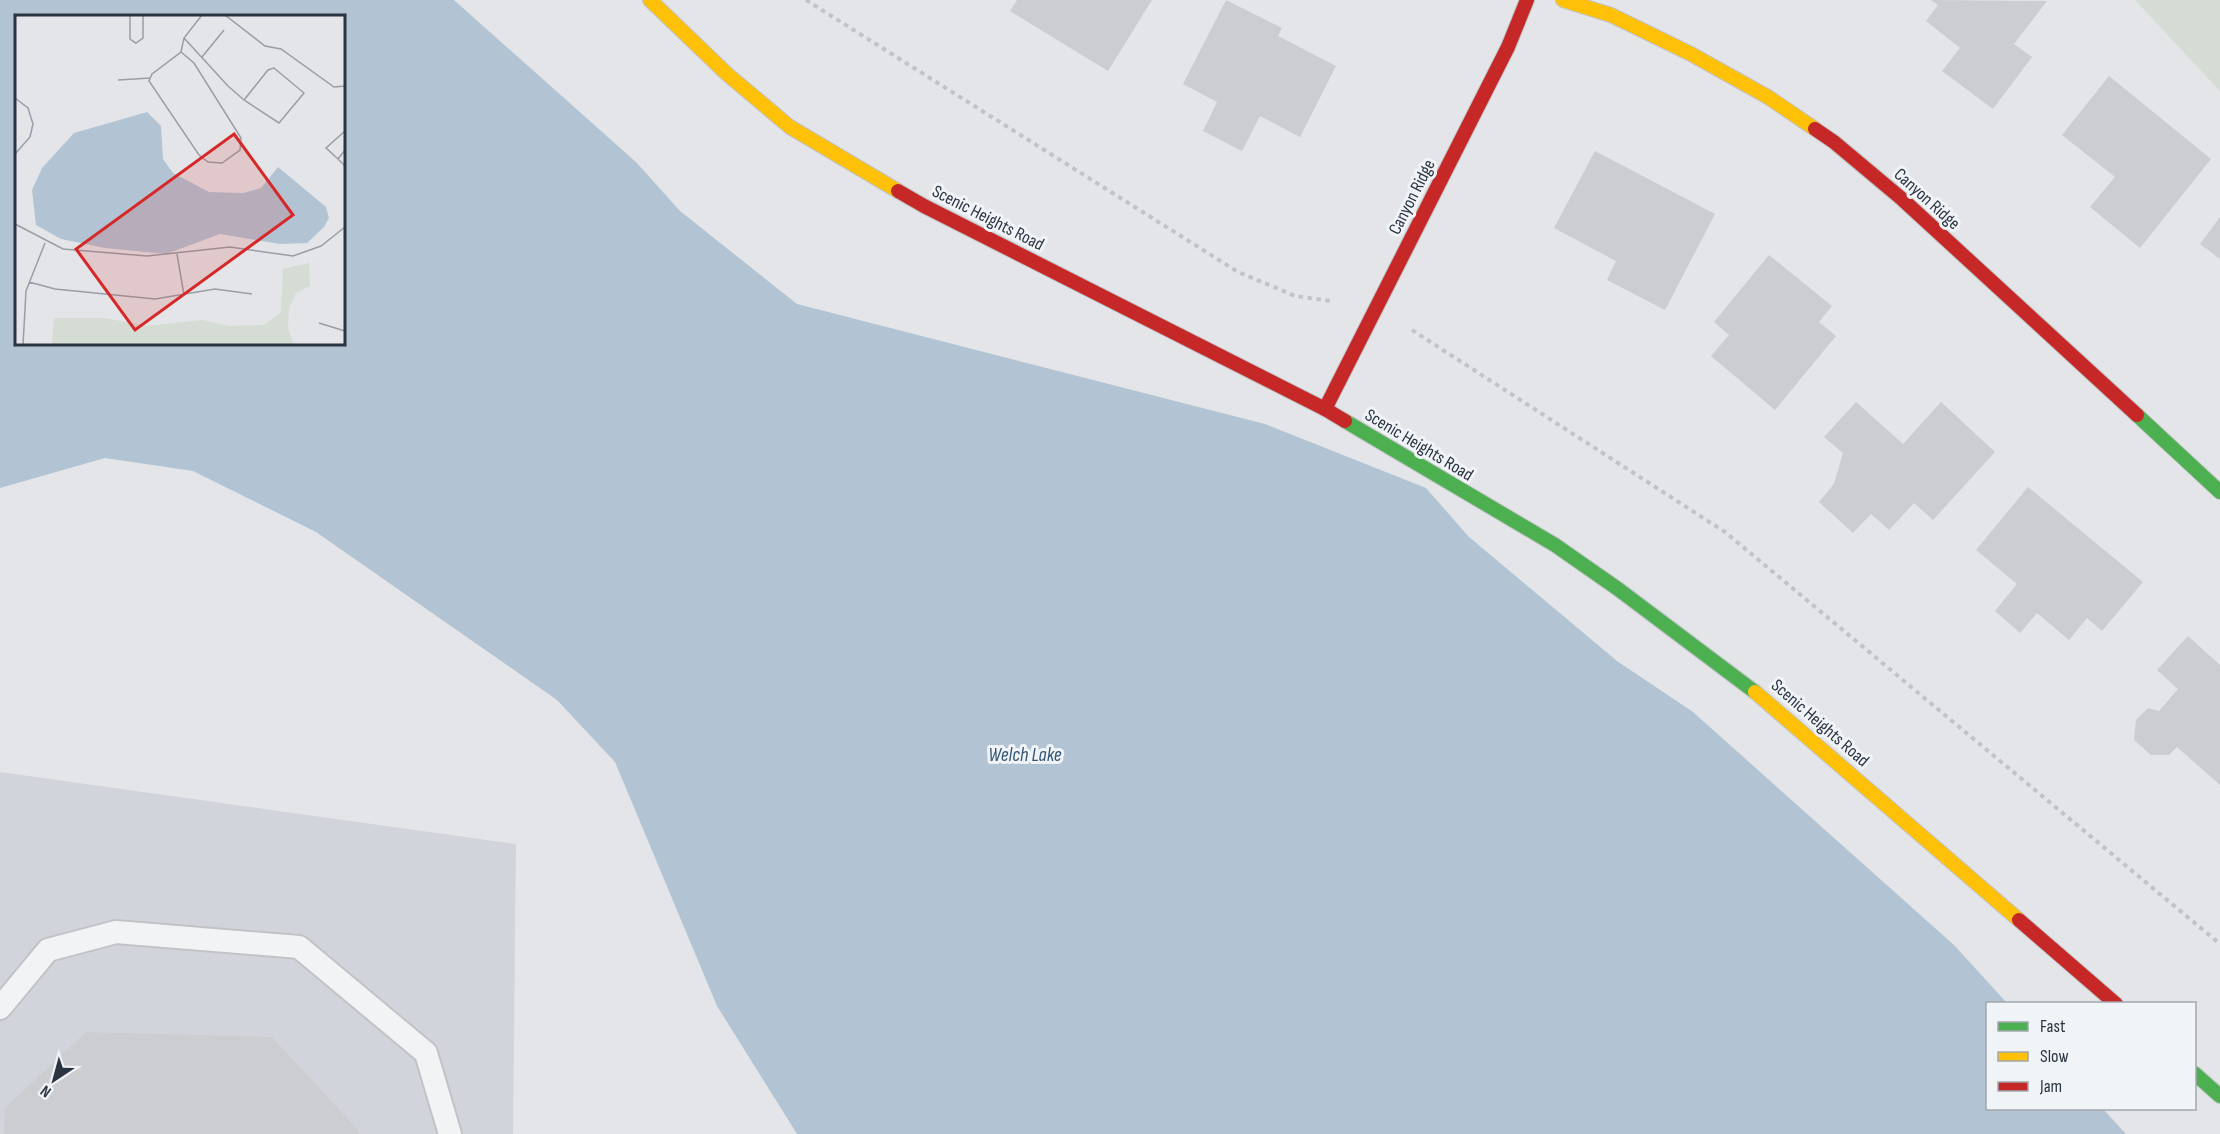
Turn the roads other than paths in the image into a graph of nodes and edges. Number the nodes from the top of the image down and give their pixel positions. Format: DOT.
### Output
graph roads {
  1 [pos="650,0"];
  2 [pos="1527,0"];
  3 [pos="1563,0"];
  4 [pos="1325,409"];
  5 [pos="2220,492"];
  6 [pos="2114,1002"];
  7 [pos="0,1008"];
  8 [pos="2196,1075"];
  9 [pos="2220,1096"];
  10 [pos="450,1134"];
  1 -- 4 [label="street, Scenic Heights Road"];
  2 -- 4 [label="street, Canyon Ridge"];
  3 -- 5 [label="street, Canyon Ridge"];
  4 -- 6 [label="street, Scenic Heights Road"];
  7 -- 10 [label="lane"];
  8 -- 9 [label="street"];
}
